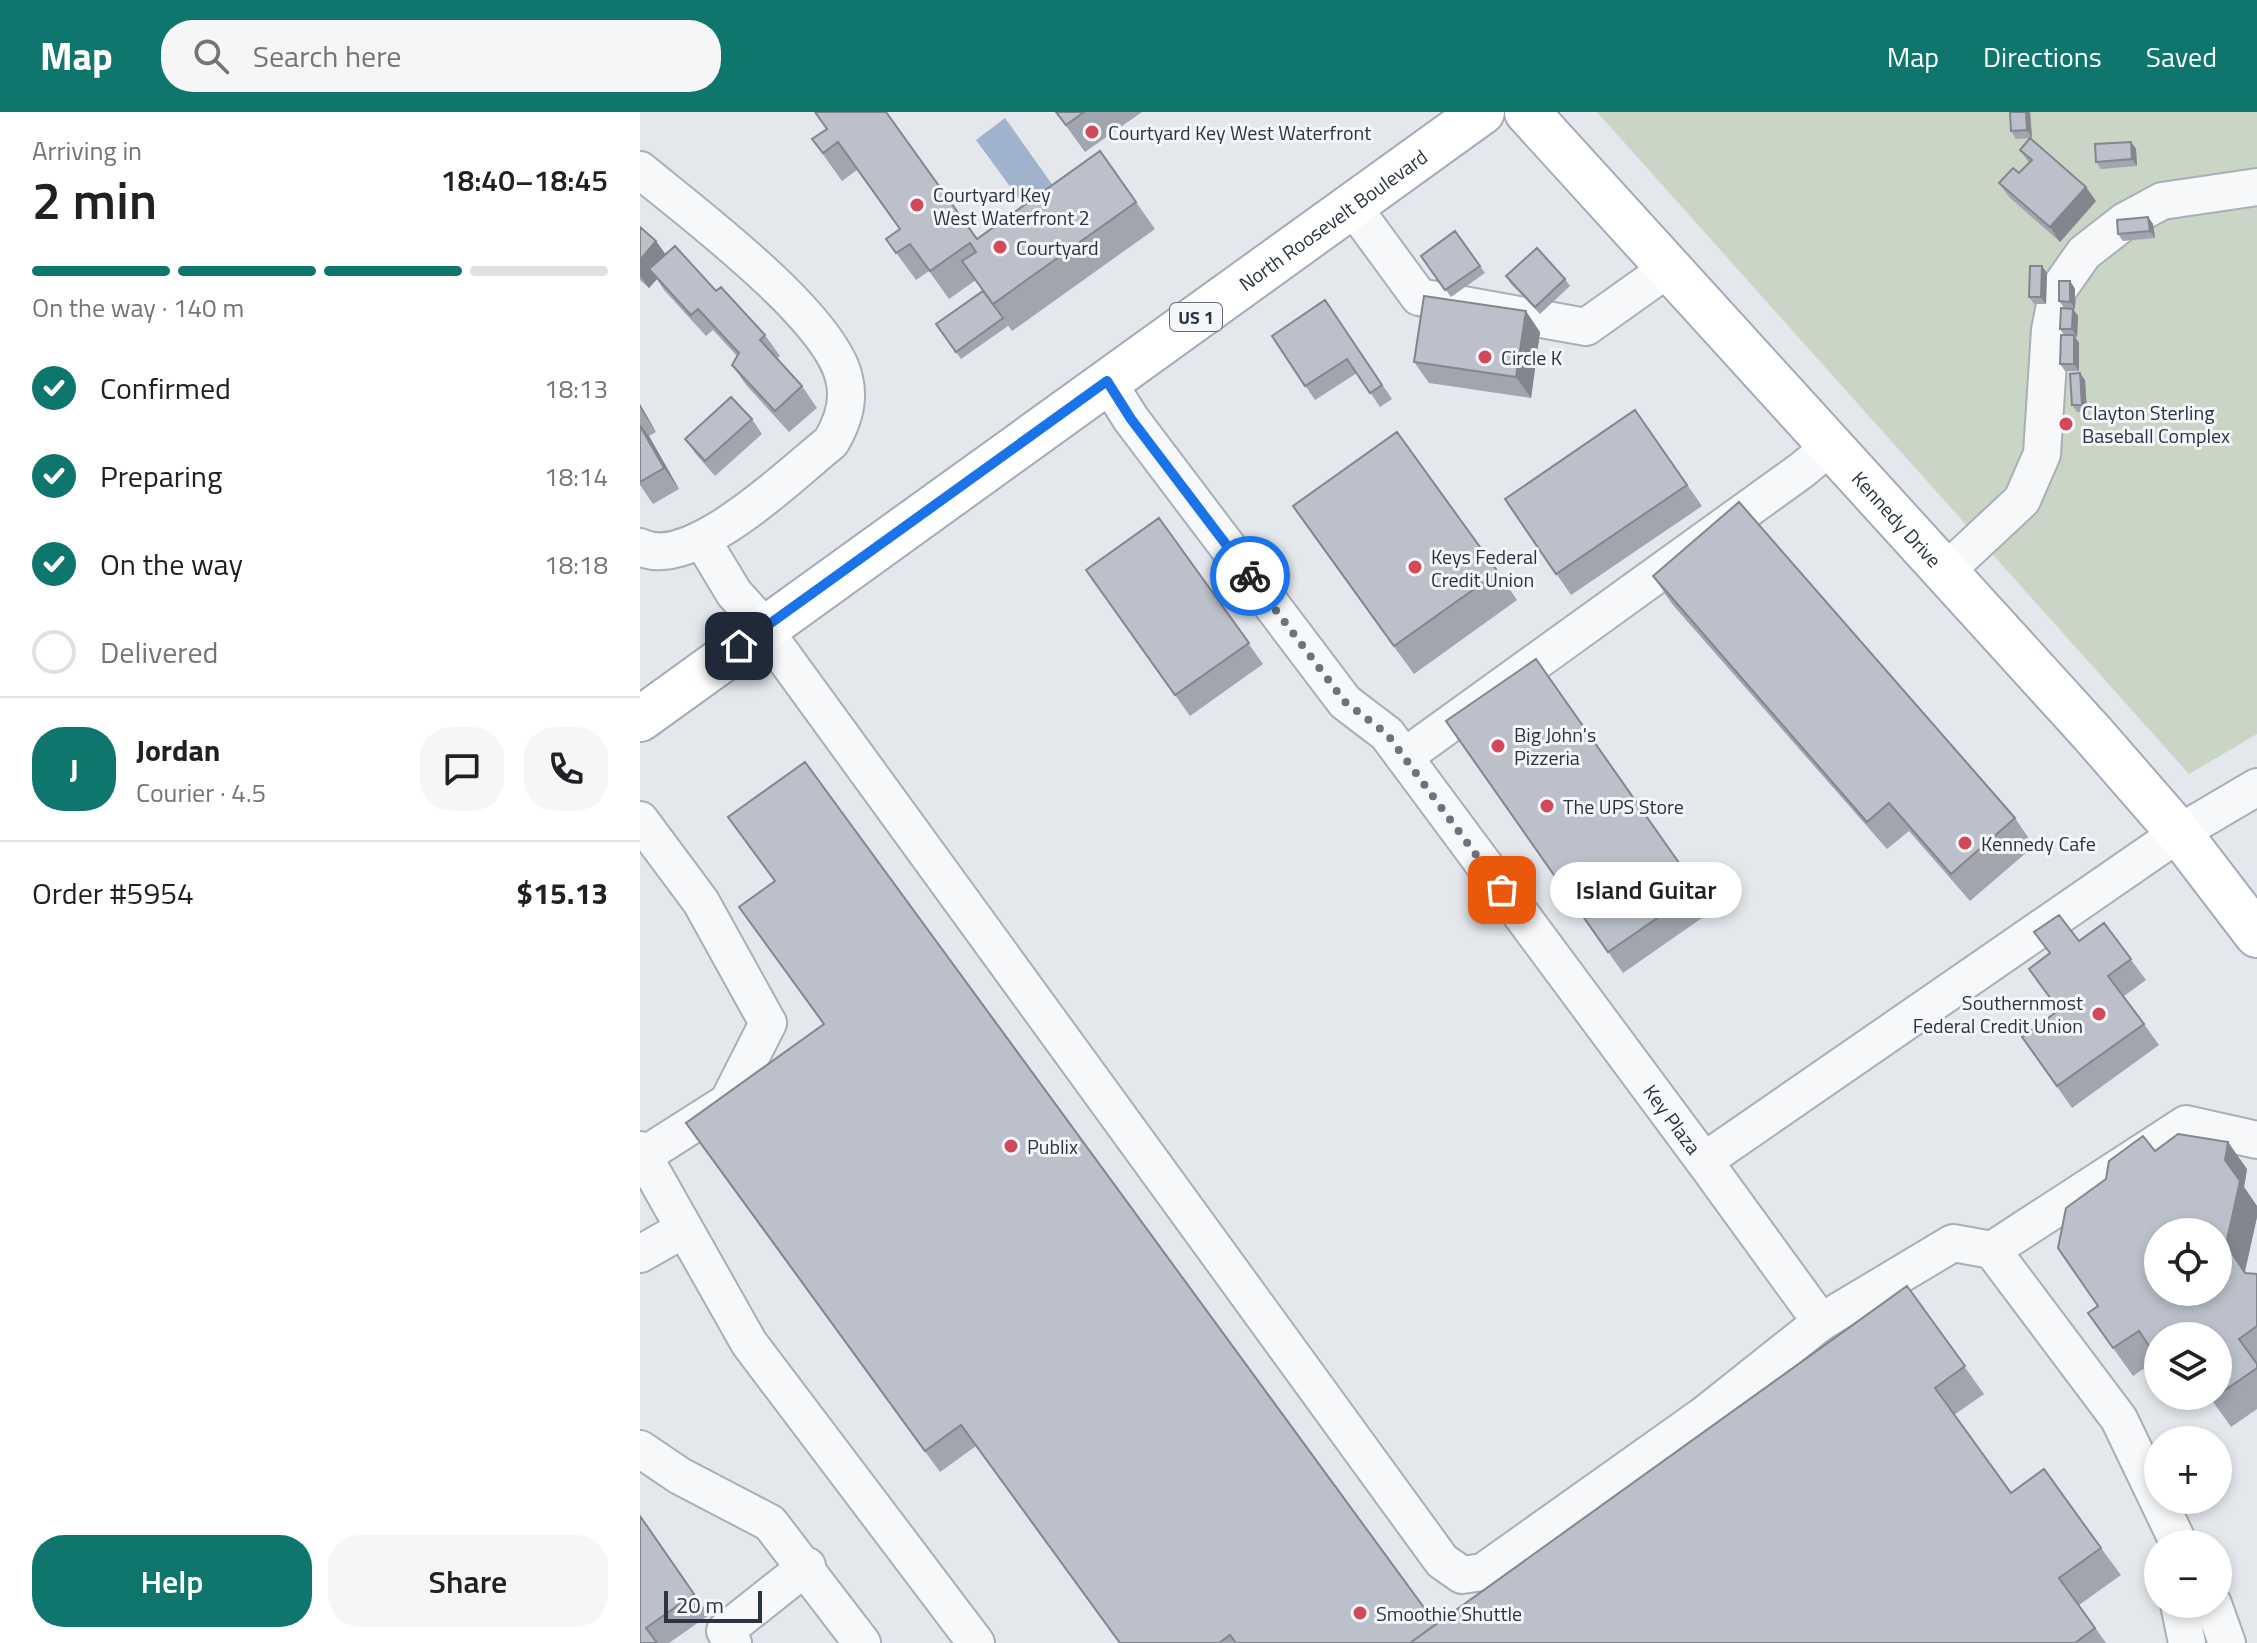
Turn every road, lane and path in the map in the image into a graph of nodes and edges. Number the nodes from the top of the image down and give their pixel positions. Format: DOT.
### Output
graph roads {
  1 [pos="1482,112"];
  2 [pos="1527,112"];
  3 [pos="640,170"];
  4 [pos="2257,187"];
  5 [pos="1353,207"];
  6 [pos="1669,268"];
  7 [pos="1107,381"];
  8 [pos="1832,445"];
  9 [pos="702,540"];
  10 [pos="640,547"];
  11 [pos="1946,571"];
  12 [pos="762,629"];
  13 [pos="640,719"];
  14 [pos="1404,757"];
  15 [pos="2257,787"];
  16 [pos="640,820"];
  17 [pos="2179,833"];
  18 [pos="2257,935"];
  19 [pos="2257,1140"];
  20 [pos="641,1153"];
  21 [pos="1704,1161"];
  22 [pos="684,1229"];
  23 [pos="1992,1250"];
  24 [pos="640,1254"];
  25 [pos="1821,1322"];
  26 [pos="640,1449"];
  27 [pos="2165,1528"];
  28 [pos="807,1566"];
  29 [pos="2182,1618"];
  30 [pos="2218,1618"];
  31 [pos="733,1643"];
  32 [pos="862,1643"];
  33 [pos="976,1643"];
  34 [pos="2187,1643"];
  35 [pos="2227,1643"];
  1 -- 5 [label="main road, North Roosevelt Boulevard / US 1"];
  2 -- 6 [label="main road, Kennedy Drive"];
  3 -- 9 [label="street"];
  4 -- 11 [label="street"];
  5 -- 6 [label="street"];
  5 -- 7 [label="main road, North Roosevelt Boulevard / US 1"];
  6 -- 8 [label="main road, Kennedy Drive"];
  7 -- 12 [label="main road, North Roosevelt Boulevard / US 1"];
  7 -- 14 [label="street, Key Plaza"];
  8 -- 11 [label="main road, Kennedy Drive"];
  8 -- 14 [label="street"];
  9 -- 10 [label="street"];
  9 -- 12 [label="street"];
  11 -- 17 [label="main road, Kennedy Drive"];
  12 -- 13 [label="main road, North Roosevelt Boulevard / US 1"];
  12 -- 25 [label="street"];
  14 -- 21 [label="street, Key Plaza"];
  15 -- 17 [label="street, Key Plaza"];
  16 -- 20 [label="street"];
  17 -- 18 [label="main road, Kennedy Drive"];
  17 -- 21 [label="street, Key Plaza"];
  19 -- 23 [label="street"];
  20 -- 22 [label="street"];
  21 -- 25 [label="street"];
  22 -- 24 [label="street"];
  22 -- 33 [label="street"];
  23 -- 25 [label="street"];
  23 -- 27 [label="street"];
  26 -- 28 [label="street"];
  28 -- 31 [label="street"];
  28 -- 32 [label="street"];
  29 -- 34 [label="street"];
  30 -- 35 [label="street"];
}
